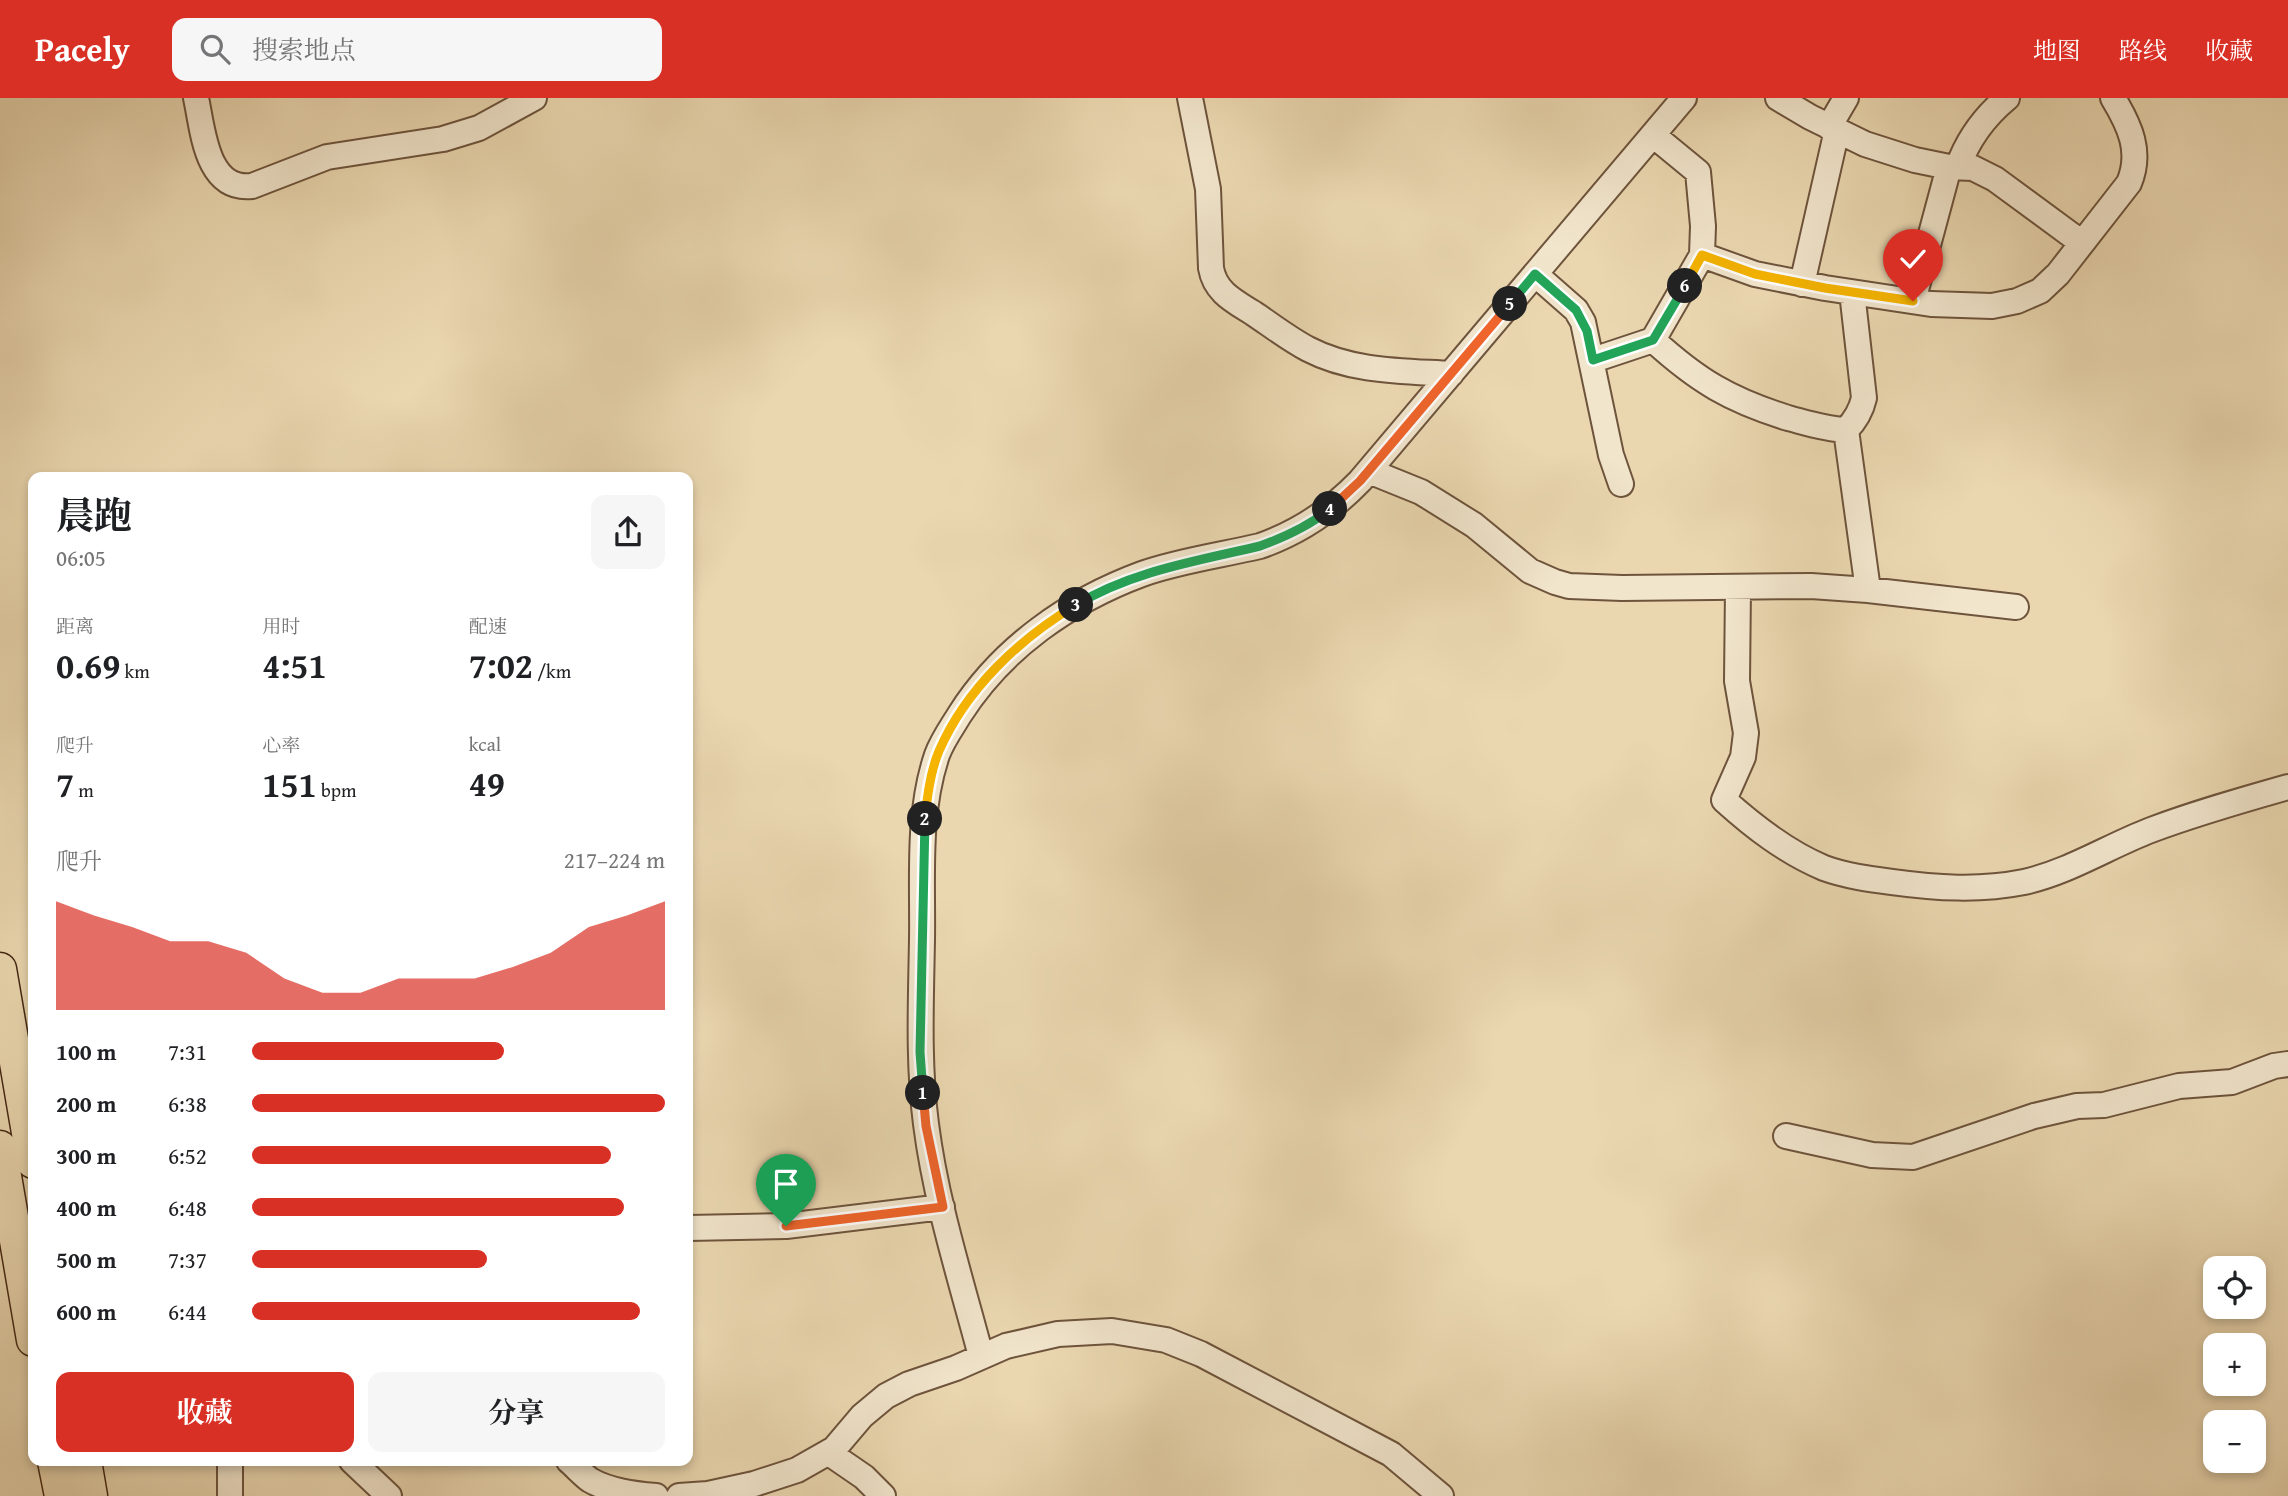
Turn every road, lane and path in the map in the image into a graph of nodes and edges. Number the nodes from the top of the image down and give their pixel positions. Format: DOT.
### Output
graph roads {
  1 [pos="196,98"];
  2 [pos="1190,98"];
  3 [pos="1684,98"];
  4 [pos="1778,98"];
  5 [pos="1846,98"];
  6 [pos="2007,98"];
  7 [pos="2113,98"];
  8 [pos="519,102"];
  9 [pos="1833,128"];
  10 [pos="1653,135"];
  11 [pos="1953,167"];
  12 [pos="2082,243"];
  13 [pos="1702,255"];
  14 [pos="1535,274"];
  15 [pos="1802,284"];
  16 [pos="1852,292"];
  17 [pos="1913,301"];
  18 [pos="1653,340"];
  19 [pos="1593,360"];
  20 [pos="1451,374"];
  21 [pos="1846,430"];
  22 [pos="1369,471"];
  23 [pos="1621,484"];
  24 [pos="1738,588"];
  25 [pos="1868,590"];
  26 [pos="2016,607"];
  27 [pos="2288,787"];
  28 [pos="0,969"];
  29 [pos="2288,1064"];
  30 [pos="28,1133"];
  31 [pos="1786,1136"];
  32 [pos="0,1147"];
  33 [pos="943,1207"];
  34 [pos="693,1228"];
  35 [pos="28,1311"];
  36 [pos="981,1356"];
  37 [pos="829,1453"];
  38 [pos="55,1466"];
  39 [pos="86,1466"];
  40 [pos="230,1466"];
  41 [pos="357,1466"];
  42 [pos="575,1466"];
  43 [pos="597,1490"];
  44 [pos="61,1496"];
  45 [pos="91,1496"];
  46 [pos="230,1496"];
  47 [pos="389,1496"];
  48 [pos="656,1496"];
  49 [pos="679,1496"];
  50 [pos="883,1496"];
  51 [pos="1441,1496"];
  1 -- 8 [label="street"];
  2 -- 20 [label="street"];
  3 -- 10 [label="street"];
  4 -- 9 [label="street"];
  5 -- 9 [label="street"];
  6 -- 11 [label="street"];
  7 -- 12 [label="street"];
  9 -- 11 [label="street"];
  9 -- 15 [label="street"];
  10 -- 13 [label="street"];
  10 -- 14 [label="street"];
  11 -- 12 [label="street"];
  11 -- 17 [label="street"];
  12 -- 17 [label="street"];
  13 -- 15 [label="street"];
  13 -- 18 [label="street"];
  14 -- 19 [label="street"];
  14 -- 20 [label="street"];
  15 -- 16 [label="street"];
  16 -- 17 [label="street"];
  16 -- 21 [label="street"];
  18 -- 19 [label="street"];
  18 -- 21 [label="street"];
  19 -- 23 [label="street"];
  20 -- 22 [label="street"];
  21 -- 25 [label="street"];
  22 -- 24 [label="street"];
  22 -- 33 [label="street"];
  24 -- 25 [label="street"];
  24 -- 27 [label="street"];
  25 -- 26 [label="street"];
  28 -- 30 [label="main road"];
  29 -- 31 [label="street"];
  32 -- 35 [label="main road"];
  33 -- 34 [label="street"];
  33 -- 36 [label="street"];
  36 -- 37 [label="street"];
  36 -- 51 [label="street"];
  37 -- 49 [label="street"];
  37 -- 50 [label="street"];
  38 -- 44 [label="main road"];
  39 -- 45 [label="main road"];
  40 -- 46 [label="street"];
  41 -- 47 [label="street"];
  42 -- 43 [label="street"];
  43 -- 48 [label="street"];
}
